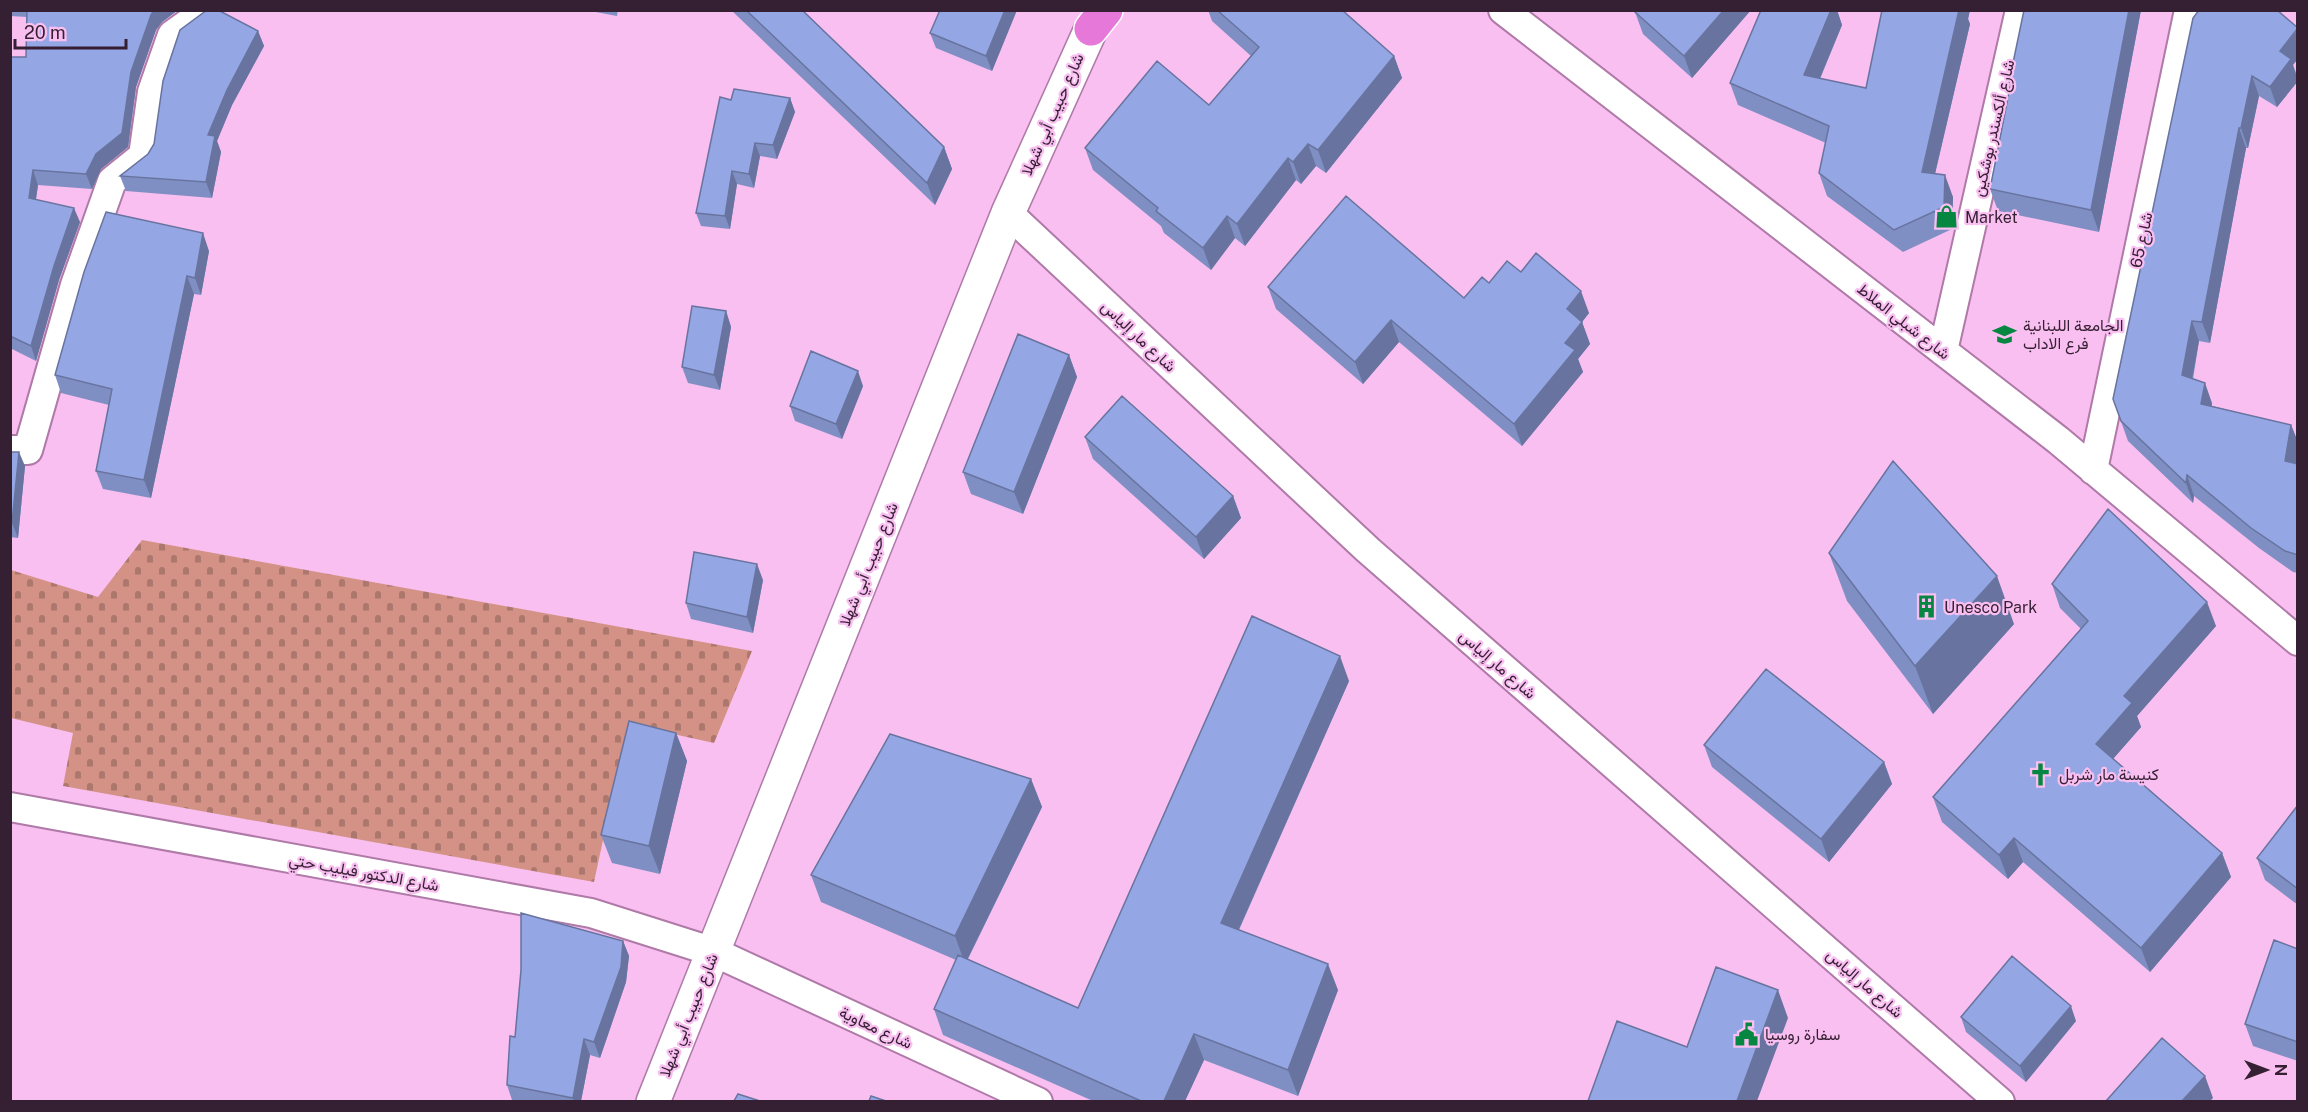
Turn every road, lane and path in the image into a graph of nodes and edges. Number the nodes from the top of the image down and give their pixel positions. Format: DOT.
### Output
graph roads {
  1 [pos="207,10"];
  2 [pos="1503,10"];
  3 [pos="2020,10"];
  4 [pos="2189,10"];
  5 [pos="1098,17"];
  6 [pos="167,23"];
  7 [pos="1008,213"];
  8 [pos="1942,351"];
  9 [pos="10,450"];
  10 [pos="2093,470"];
  11 [pos="2298,641"];
  12 [pos="10,807"];
  13 [pos="714,952"];
  14 [pos="653,1101"];
  15 [pos="1038,1101"];
  16 [pos="2000,1101"];
  1 -- 6 [label="street"];
  2 -- 8 [label="street, شارع شبلي الملاط"];
  3 -- 8 [label="street, شارع ألكسندر بوشكين"];
  4 -- 10 [label="street, شارع 65"];
  5 -- 7 [label="main road, شارع حبيب أبي شهلا"];
  6 -- 9 [label="street"];
  7 -- 13 [label="main road, شارع حبيب أبي شهلا"];
  7 -- 16 [label="street, شارع مار إلياس"];
  8 -- 10 [label="street, شارع شبلي الملاط"];
  10 -- 11 [label="street, شارع شبلي الملاط"];
  12 -- 13 [label="street, شارع الدكتور فيليب حتي"];
  13 -- 14 [label="main road, شارع حبيب أبي شهلا"];
  13 -- 15 [label="street, شارع معاوية"];
}
